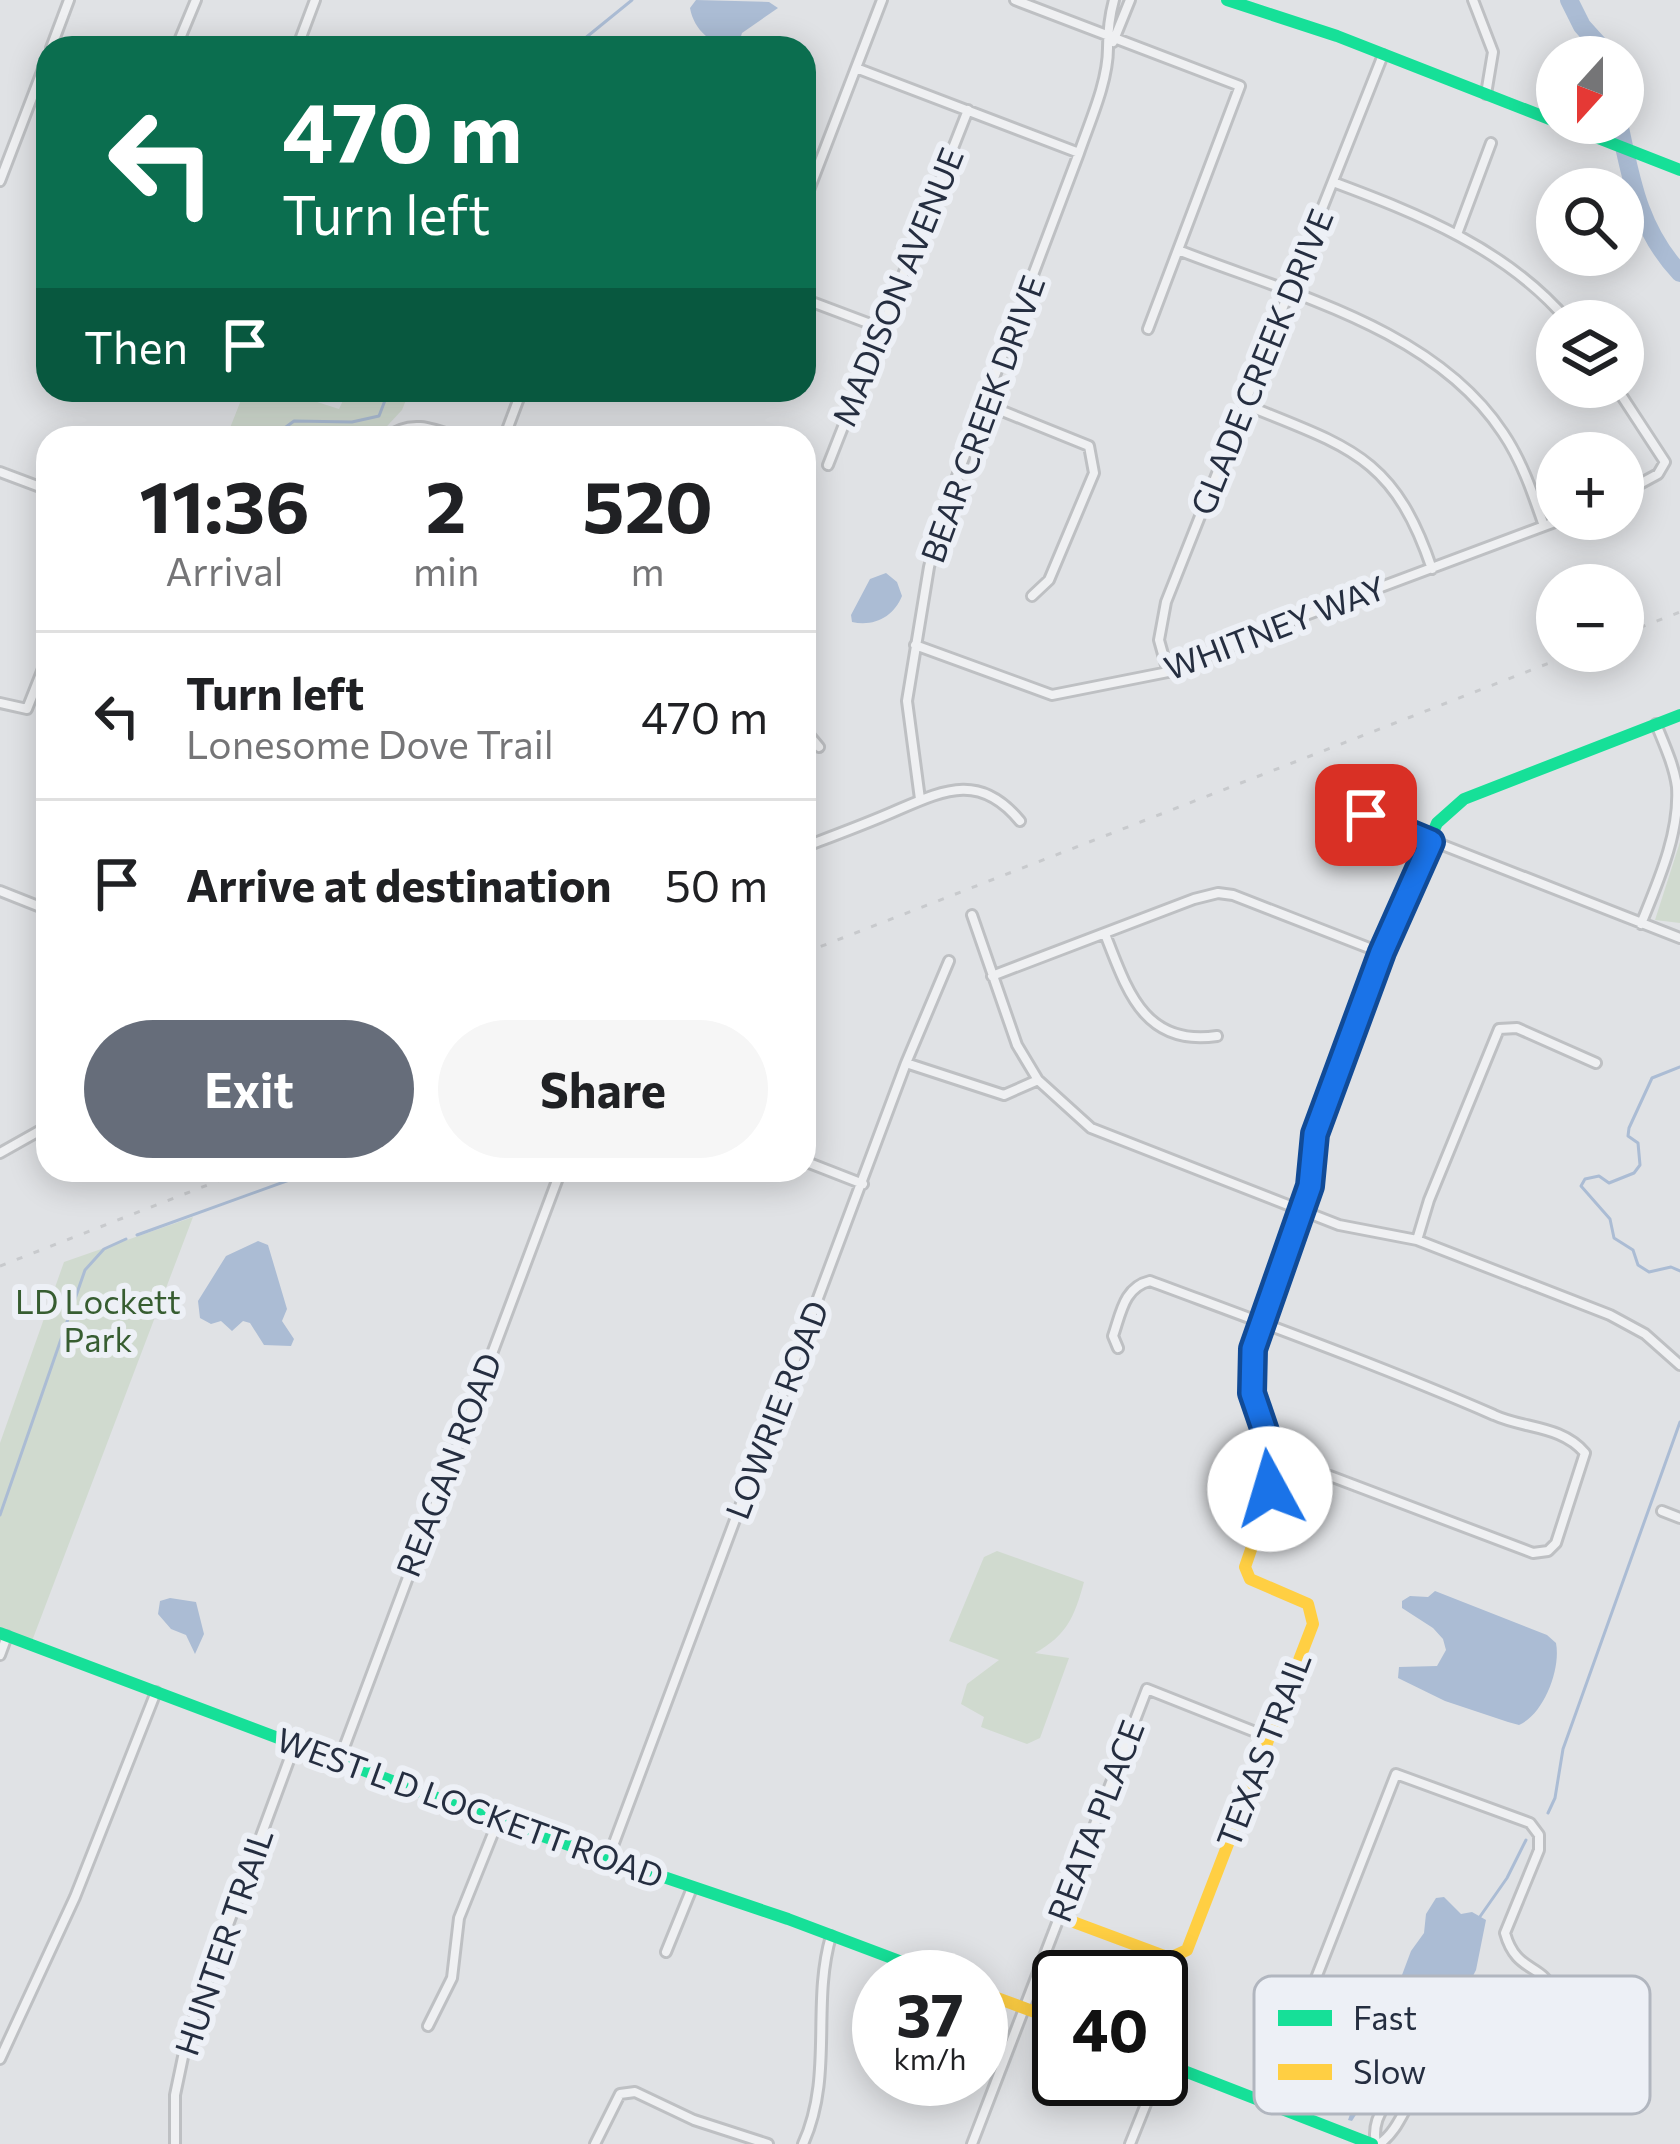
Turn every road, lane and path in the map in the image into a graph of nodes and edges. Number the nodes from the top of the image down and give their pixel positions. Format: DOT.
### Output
graph roads {
  1 [pos="69,0"];
  2 [pos="196,0"];
  3 [pos="314,0"];
  4 [pos="882,0"];
  5 [pos="1015,0"];
  6 [pos="1114,0"];
  7 [pos="1130,0"];
  8 [pos="1227,0"];
  9 [pos="1473,0"];
  10 [pos="1105,34"];
  11 [pos="56,36"];
  12 [pos="181,36"];
  13 [pos="301,36"];
  14 [pos="1117,38"];
  15 [pos="1108,47"];
  16 [pos="1383,55"];
  17 [pos="856,68"];
  18 [pos="36,88"];
  19 [pos="1486,95"];
  20 [pos="968,110"];
  21 [pos="1491,142"];
  22 [pos="1079,153"];
  23 [pos="1680,170"];
  24 [pos="816,172"];
  25 [pos="0,181"];
  26 [pos="1333,182"];
  27 [pos="1457,234"];
  28 [pos="1178,250"];
  29 [pos="1289,294"];
  30 [pos="1546,300"];
  31 [pos="816,303"];
  32 [pos="881,328"];
  33 [pos="1148,329"];
  34 [pos="985,404"];
  35 [pos="1245,404"];
  36 [pos="1630,408"];
  37 [pos="828,465"];
  38 [pos="0,472"];
  39 [pos="1644,481"];
  40 [pos="36,486"];
  41 [pos="1536,504"];
  42 [pos="1536,529"];
  43 [pos="1432,569"];
  44 [pos="1032,596"];
  45 [pos="914,644"];
  46 [pos="1168,672"];
  47 [pos="36,686"];
  48 [pos="0,703"];
  49 [pos="1680,715"];
  50 [pos="1656,724"];
  51 [pos="816,743"];
  52 [pos="819,747"];
  53 [pos="920,799"];
  54 [pos="1356,804"];
  55 [pos="1020,820"];
  56 [pos="1431,842"];
  57 [pos="816,843"];
  58 [pos="0,891"];
  59 [pos="36,905"];
  60 [pos="972,915"];
  61 [pos="1641,924"];
  62 [pos="1105,934"];
  63 [pos="1680,938"];
  64 [pos="1382,952"];
  65 [pos="949,961"];
  66 [pos="992,976"];
  67 [pos="1217,1036"];
  68 [pos="1596,1063"];
  69 [pos="906,1064"];
  70 [pos="1038,1080"];
  71 [pos="36,1133"];
  72 [pos="0,1153"];
  73 [pos="816,1166"];
  74 [pos="556,1182"];
  75 [pos="863,1184"];
  76 [pos="1302,1211"];
  77 [pos="1417,1240"];
  78 [pos="1262,1323"];
  79 [pos="1118,1348"];
  80 [pos="1680,1365"];
  81 [pos="1272,1463"];
  82 [pos="1662,1511"];
  83 [pos="1680,1518"];
  84 [pos="4,1635"];
  85 [pos="0,1655"];
  86 [pos="156,1692"];
  87 [pos="1268,1736"];
  88 [pos="296,1744"];
  89 [pos="339,1762"];
  90 [pos="498,1821"];
  91 [pos="608,1861"];
  92 [pos="692,1888"];
  93 [pos="1060,1917"];
  94 [pos="831,1936"];
  95 [pos="869,1950"];
  96 [pos="666,1952"];
  97 [pos="1317,1976"];
  98 [pos="1544,1976"];
  99 [pos="1008,2002"];
  100 [pos="1025,2008"];
  101 [pos="1032,2011"];
  102 [pos="428,2026"];
  103 [pos="0,2060"];
  104 [pos="1188,2074"];
  105 [pos="1254,2098"];
  106 [pos="1145,2106"];
  107 [pos="1296,2114"];
  108 [pos="1381,2114"];
  109 [pos="1400,2114"];
  110 [pos="176,2144"];
  111 [pos="596,2144"];
  112 [pos="769,2144"];
  113 [pos="803,2144"];
  114 [pos="972,2144"];
  115 [pos="1130,2144"];
  116 [pos="1373,2144"];
  1 -- 11 [label="street"];
  2 -- 12 [label="street"];
  3 -- 13 [label="street"];
  4 -- 17 [label="street"];
  5 -- 10 [label="street"];
  6 -- 10 [label="street, BEAR CREEK DRIVE"];
  7 -- 14 [label="street, BEAR CREEK DRIVE"];
  8 -- 16 [label="main road"];
  9 -- 19 [label="street"];
  10 -- 14 [label="street"];
  10 -- 15 [label="street, BEAR CREEK DRIVE"];
  14 -- 15 [label="street, BEAR CREEK DRIVE"];
  14 -- 28 [label="street"];
  15 -- 22 [label="street, BEAR CREEK DRIVE"];
  16 -- 19 [label="main road"];
  16 -- 26 [label="street, GLADE CREEK DRIVE"];
  17 -- 20 [label="street"];
  17 -- 24 [label="street"];
  18 -- 25 [label="street"];
  19 -- 23 [label="main road"];
  20 -- 22 [label="street"];
  20 -- 32 [label="street, MADISON AVENUE"];
  21 -- 27 [label="street"];
  22 -- 34 [label="street, BEAR CREEK DRIVE"];
  26 -- 27 [label="street"];
  26 -- 29 [label="street, GLADE CREEK DRIVE"];
  27 -- 30 [label="street"];
  28 -- 29 [label="street"];
  28 -- 33 [label="street"];
  29 -- 35 [label="street, GLADE CREEK DRIVE"];
  29 -- 41 [label="street"];
  31 -- 32 [label="street"];
  32 -- 37 [label="street, MADISON AVENUE"];
  34 -- 44 [label="street"];
  34 -- 45 [label="street, BEAR CREEK DRIVE"];
  35 -- 43 [label="street"];
  35 -- 46 [label="street, GLADE CREEK DRIVE"];
  36 -- 39 [label="street"];
  38 -- 40 [label="street"];
  42 -- 43 [label="street, WHITNEY WAY"];
  43 -- 46 [label="street, WHITNEY WAY"];
  45 -- 46 [label="street, WHITNEY WAY"];
  45 -- 53 [label="street, BEAR CREEK DRIVE"];
  47 -- 48 [label="street"];
  49 -- 50 [label="main road, TEXAS TRAIL"];
  50 -- 56 [label="main road, TEXAS TRAIL"];
  50 -- 61 [label="street"];
  51 -- 52 [label="street"];
  53 -- 55 [label="street"];
  53 -- 57 [label="street"];
  54 -- 56 [label="street"];
  56 -- 61 [label="street"];
  56 -- 64 [label="main road, TEXAS TRAIL"];
  58 -- 59 [label="street"];
  60 -- 66 [label="street"];
  61 -- 63 [label="street"];
  62 -- 64 [label="street"];
  62 -- 66 [label="street"];
  62 -- 67 [label="street"];
  64 -- 76 [label="main road, TEXAS TRAIL"];
  65 -- 69 [label="street, LOWRIE ROAD"];
  66 -- 70 [label="street"];
  68 -- 77 [label="street"];
  69 -- 70 [label="street"];
  69 -- 75 [label="street, LOWRIE ROAD"];
  70 -- 76 [label="street"];
  71 -- 72 [label="street"];
  73 -- 75 [label="street"];
  74 -- 89 [label="street, REAGAN ROAD"];
  75 -- 91 [label="street, LOWRIE ROAD"];
  76 -- 77 [label="street"];
  76 -- 78 [label="main road, TEXAS TRAIL"];
  77 -- 80 [label="street"];
  78 -- 79 [label="street"];
  78 -- 81 [label="main road, TEXAS TRAIL"];
  78 -- 81 [label="street"];
  81 -- 87 [label="main road, TEXAS TRAIL"];
  82 -- 83 [label="street"];
  84 -- 85 [label="street"];
  84 -- 86 [label="main road, WEST L D LOCKETT ROAD"];
  86 -- 88 [label="main road, WEST L D LOCKETT ROAD"];
  86 -- 103 [label="street"];
  87 -- 93 [label="main road, TEXAS TRAIL"];
  87 -- 93 [label="street, REATA PLACE"];
  88 -- 89 [label="main road, WEST L D LOCKETT ROAD"];
  88 -- 110 [label="street, HUNTER TRAIL"];
  89 -- 90 [label="main road, WEST L D LOCKETT ROAD"];
  90 -- 91 [label="main road, WEST L D LOCKETT ROAD"];
  90 -- 102 [label="street"];
  91 -- 92 [label="main road, WEST L D LOCKETT ROAD"];
  92 -- 94 [label="main road, WEST L D LOCKETT ROAD"];
  92 -- 96 [label="street"];
  93 -- 100 [label="street, REATA PLACE"];
  94 -- 95 [label="main road, WEST L D LOCKETT ROAD"];
  94 -- 113 [label="street"];
  97 -- 98 [label="street"];
  99 -- 100 [label="main road"];
  100 -- 101 [label="main road"];
  100 -- 114 [label="street, REATA PLACE"];
  104 -- 105 [label="main road"];
  106 -- 115 [label="street"];
  107 -- 116 [label="main road"];
  108 -- 116 [label="street"];
  109 -- 116 [label="street"];
  111 -- 112 [label="street"];
}
